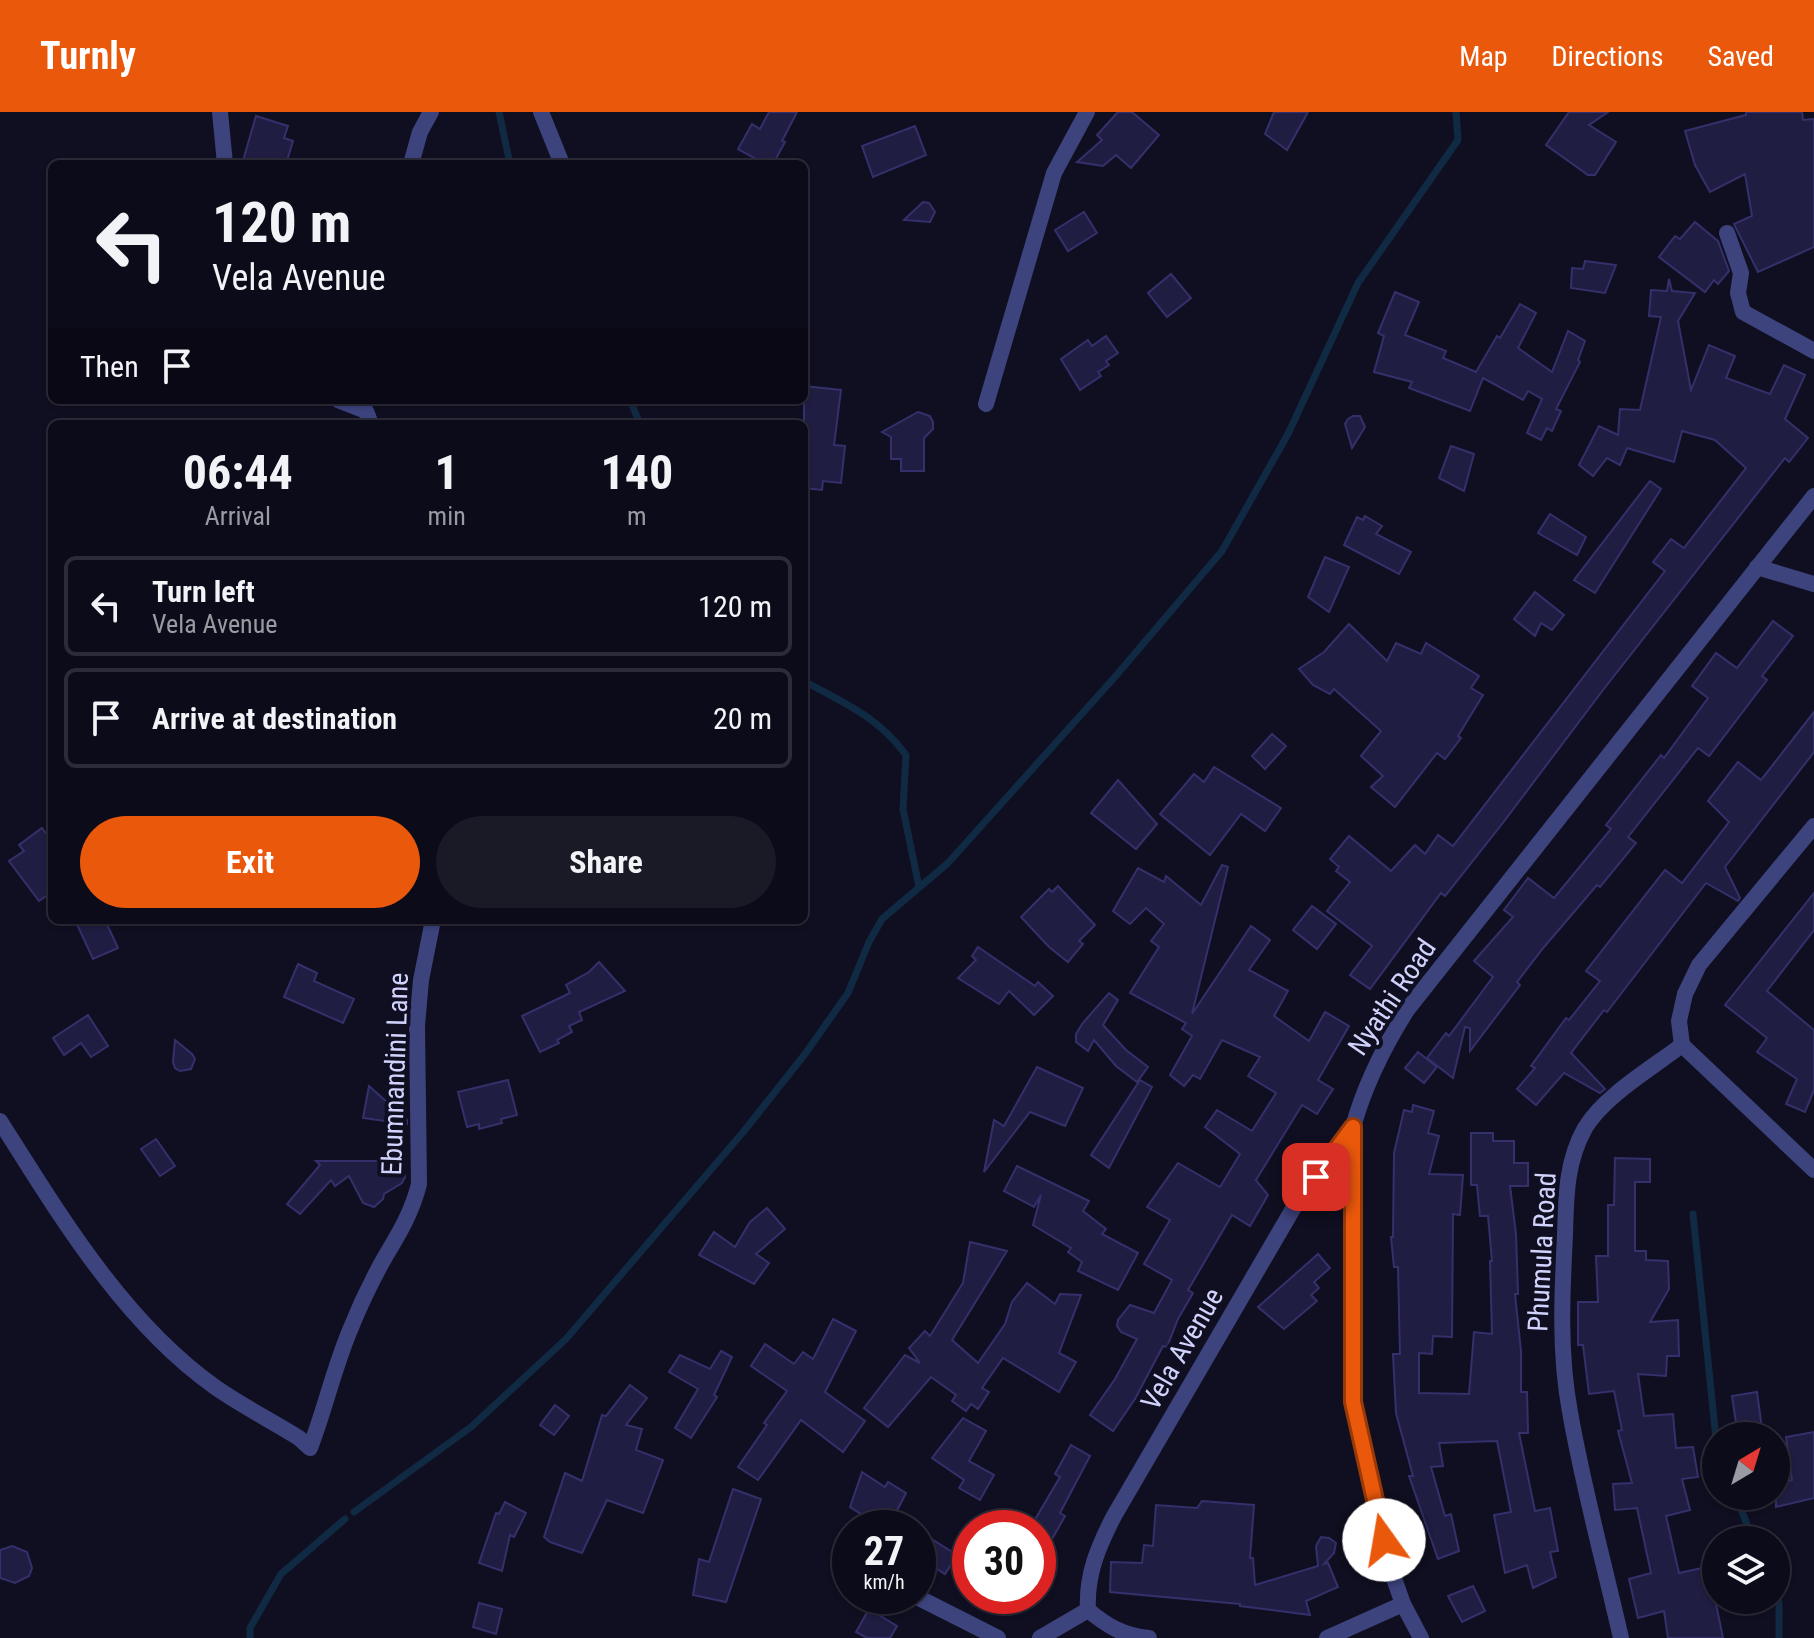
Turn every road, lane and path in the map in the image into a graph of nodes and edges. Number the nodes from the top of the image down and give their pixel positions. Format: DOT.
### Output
graph roads {
  1 [pos="220,112"];
  2 [pos="431,112"];
  3 [pos="541,112"];
  4 [pos="1087,112"];
  5 [pos="225,160"];
  6 [pos="412,160"];
  7 [pos="560,160"];
  8 [pos="1727,233"];
  9 [pos="1814,351"];
  10 [pos="348,404"];
  11 [pos="986,404"];
  12 [pos="369,412"];
  13 [pos="1814,496"];
  14 [pos="1757,567"];
  15 [pos="1814,584"];
  16 [pos="1814,826"];
  17 [pos="432,924"];
  18 [pos="1682,1045"];
  19 [pos="0,1121"];
  20 [pos="1353,1127"];
  21 [pos="1814,1170"];
  22 [pos="1403,1604"];
  23 [pos="936,1607"];
  24 [pos="1088,1610"];
  25 [pos="998,1638"];
  26 [pos="1040,1638"];
  27 [pos="1149,1638"];
  28 [pos="1327,1638"];
  29 [pos="1421,1638"];
  30 [pos="1621,1638"];
  1 -- 5 [label="street"];
  2 -- 6 [label="street"];
  3 -- 7 [label="street"];
  4 -- 11 [label="street"];
  8 -- 9 [label="street"];
  10 -- 12 [label="street"];
  13 -- 14 [label="street, Nyathi Road"];
  14 -- 15 [label="street"];
  14 -- 20 [label="street, Nyathi Road"];
  16 -- 18 [label="street"];
  17 -- 19 [label="street, Ebumnandini Lane"];
  18 -- 21 [label="street"];
  18 -- 30 [label="street, Phumula Road"];
  20 -- 22 [label="street, Nyathi Road"];
  20 -- 24 [label="street, Vela Avenue"];
  22 -- 28 [label="street"];
  22 -- 29 [label="street, Nyathi Road"];
  23 -- 25 [label="street"];
  24 -- 26 [label="street"];
  24 -- 27 [label="street"];
}
